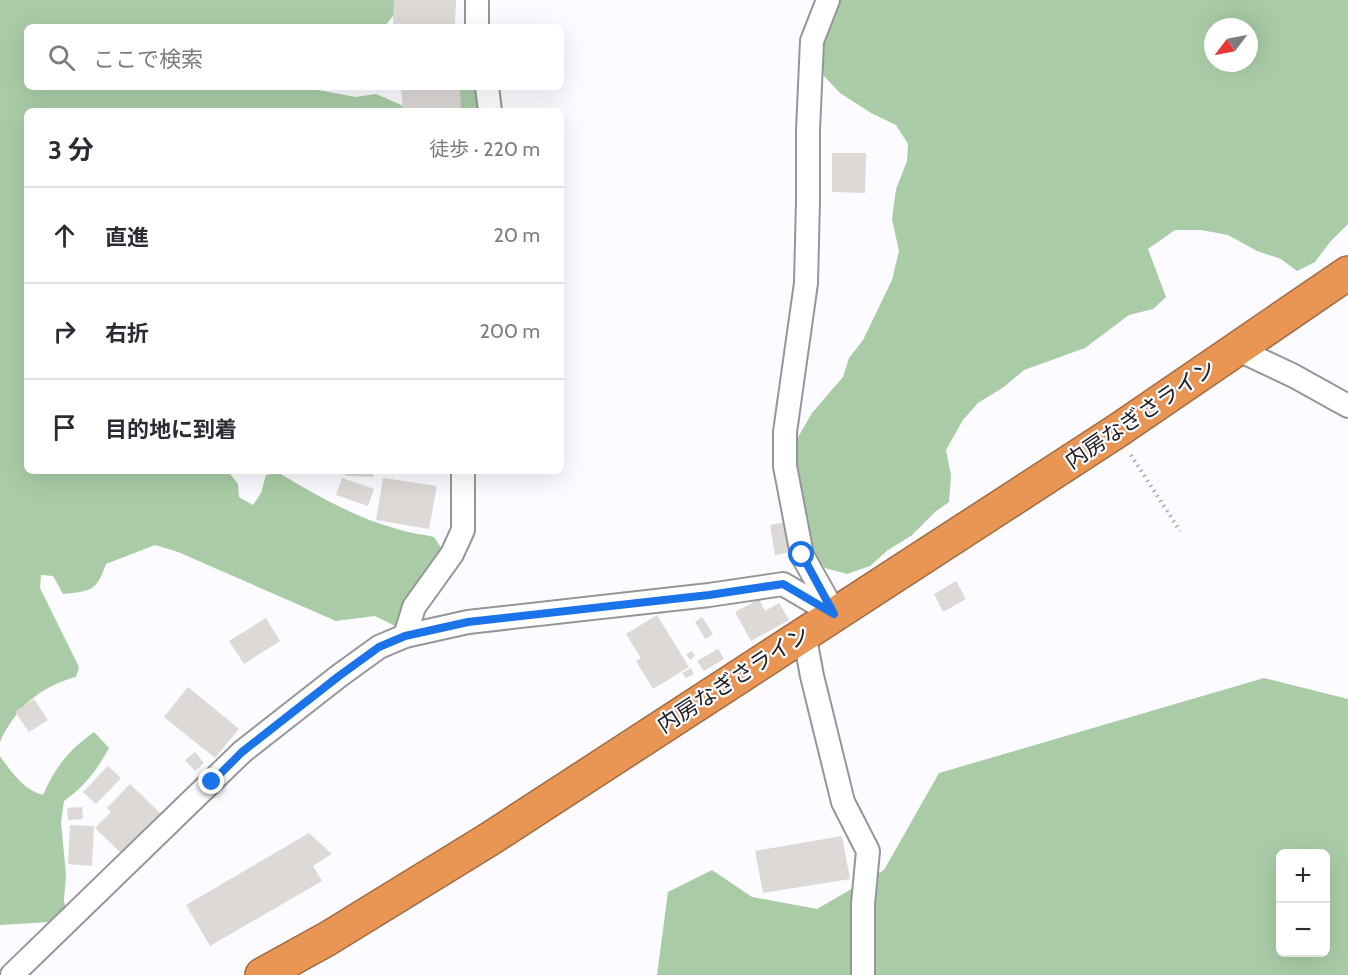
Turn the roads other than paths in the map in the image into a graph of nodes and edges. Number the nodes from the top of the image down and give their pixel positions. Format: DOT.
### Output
graph roads {
  1 [pos="477,0"];
  2 [pos="828,0"];
  3 [pos="477,24"];
  4 [pos="487,90"];
  5 [pos="490,108"];
  6 [pos="1348,273"];
  7 [pos="1237,349"];
  8 [pos="1348,406"];
  9 [pos="463,474"];
  10 [pos="834,614"];
  11 [pos="804,633"];
  12 [pos="405,636"];
  13 [pos="12,975"];
  14 [pos="262,975"];
  15 [pos="863,975"];
  1 -- 3 [label="street"];
  2 -- 10 [label="street"];
  4 -- 5 [label="street"];
  6 -- 7 [label="highway, 内房なぎさライン"];
  7 -- 8 [label="street"];
  7 -- 10 [label="highway, 内房なぎさライン"];
  9 -- 12 [label="street"];
  10 -- 11 [label="highway, 内房なぎさライン"];
  10 -- 12 [label="street"];
  11 -- 14 [label="highway, 内房なぎさライン"];
  11 -- 15 [label="street"];
  12 -- 13 [label="street"];
}
